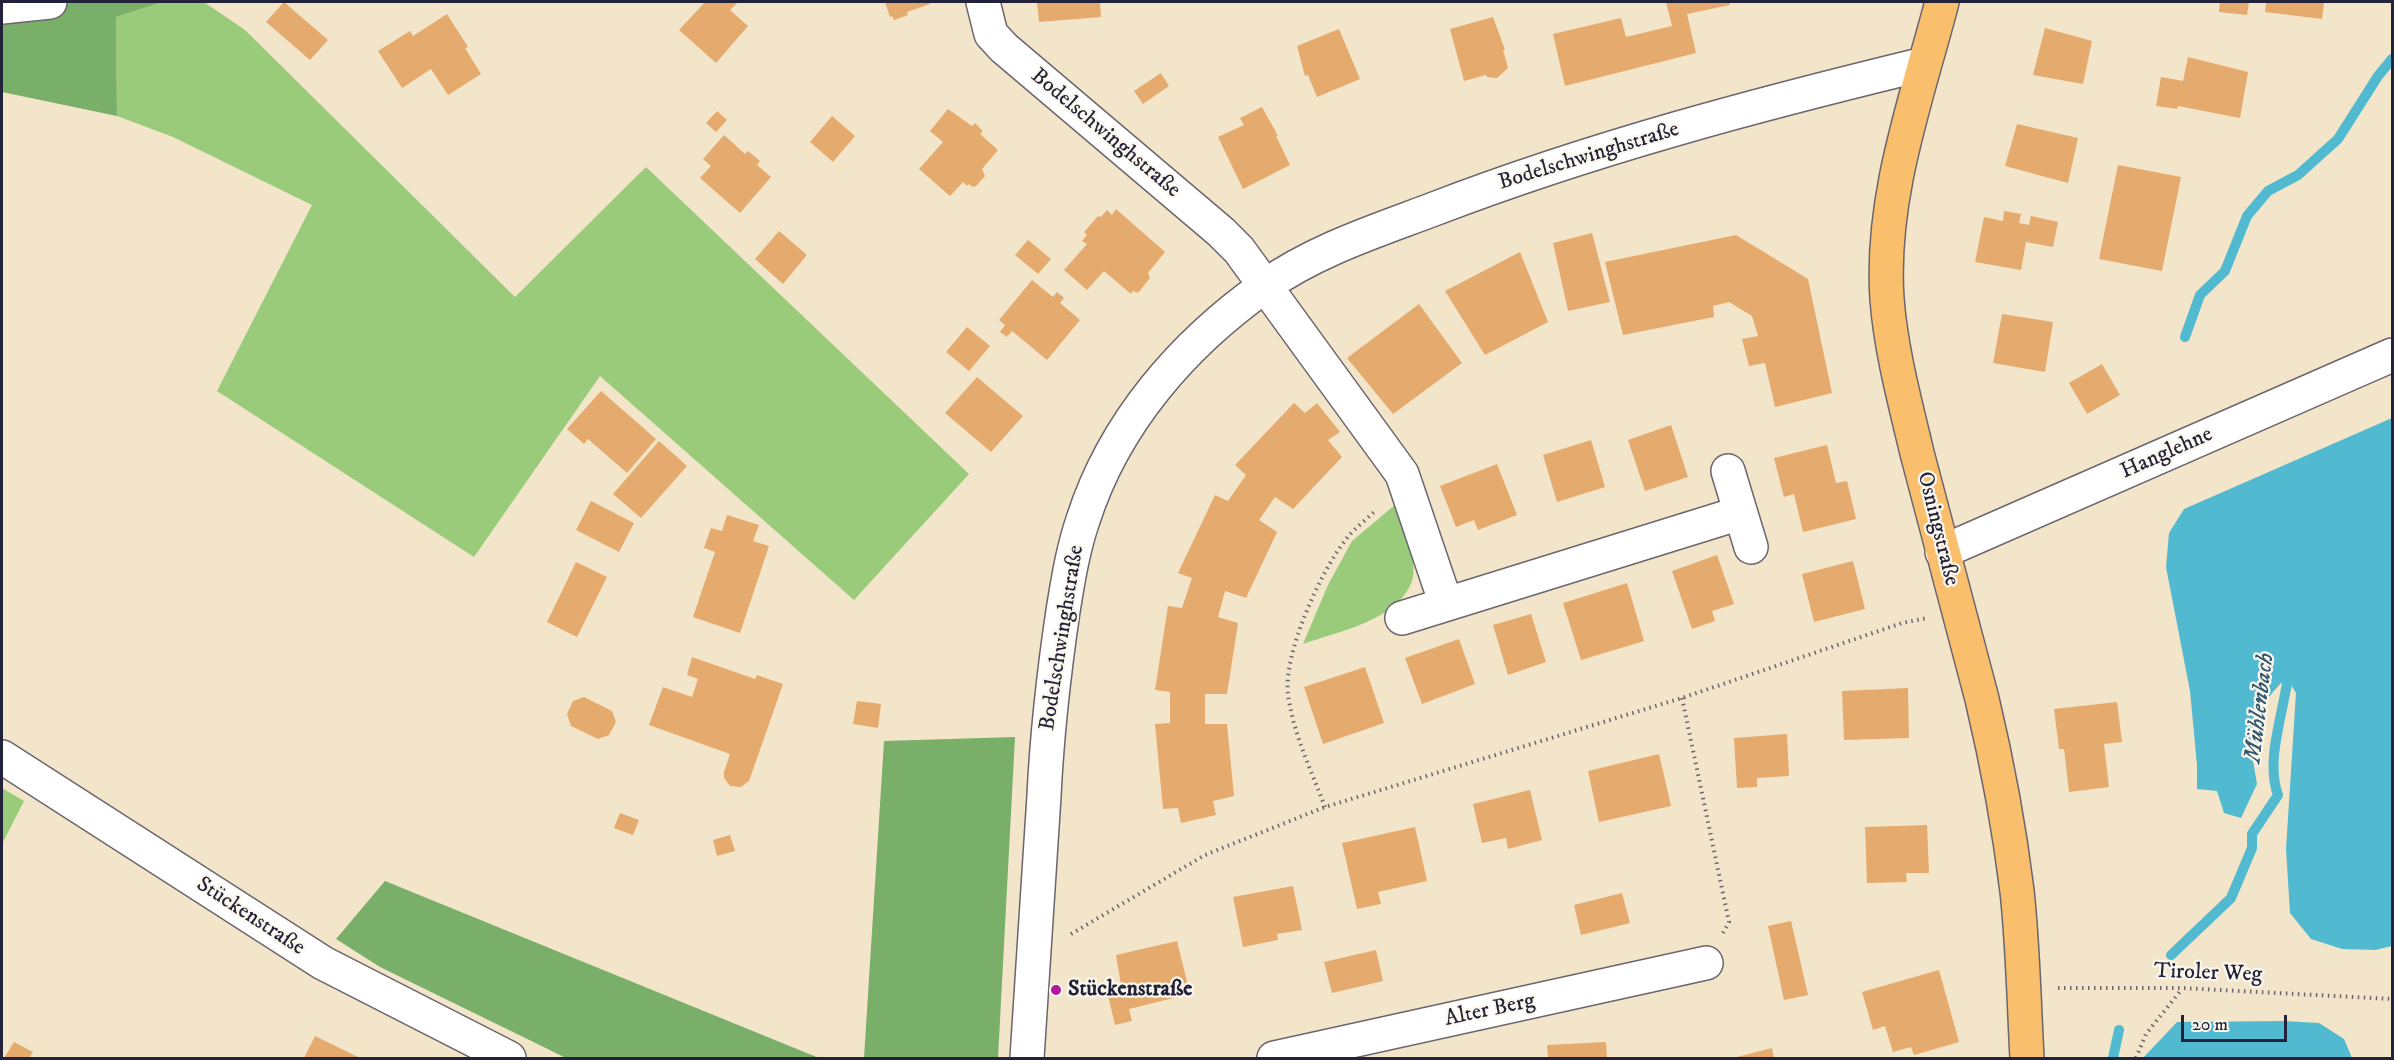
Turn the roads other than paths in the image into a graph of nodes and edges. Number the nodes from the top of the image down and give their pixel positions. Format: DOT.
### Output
graph roads {
  1 [pos="50,2"];
  2 [pos="982,2"];
  3 [pos="1942,2"];
  4 [pos="2,7"];
  5 [pos="1924,64"];
  6 [pos="1266,286"];
  7 [pos="2392,355"];
  8 [pos="1728,471"];
  9 [pos="1740,513"];
  10 [pos="1751,547"];
  11 [pos="1942,552"];
  12 [pos="1446,604"];
  13 [pos="1402,618"];
  14 [pos="2,757"];
  15 [pos="1706,963"];
  16 [pos="509,1059"];
  17 [pos="1028,1059"];
  18 [pos="1274,1059"];
  19 [pos="2027,1059"];
  1 -- 4 [label="street"];
  2 -- 6 [label="street, Bodelschwinghstraße"];
  3 -- 5 [label="main road, Osningstraße"];
  5 -- 6 [label="street, Bodelschwinghstraße"];
  5 -- 11 [label="main road, Osningstraße"];
  6 -- 12 [label="street, Bodelschwinghstraße"];
  6 -- 17 [label="street, Bodelschwinghstraße"];
  7 -- 11 [label="street, Hanglehne"];
  8 -- 9 [label="street"];
  9 -- 10 [label="street"];
  9 -- 12 [label="street"];
  11 -- 19 [label="main road, Osningstraße"];
  12 -- 13 [label="street"];
  14 -- 16 [label="street, Stückenstraße"];
  15 -- 18 [label="street, Alter Berg"];
}
